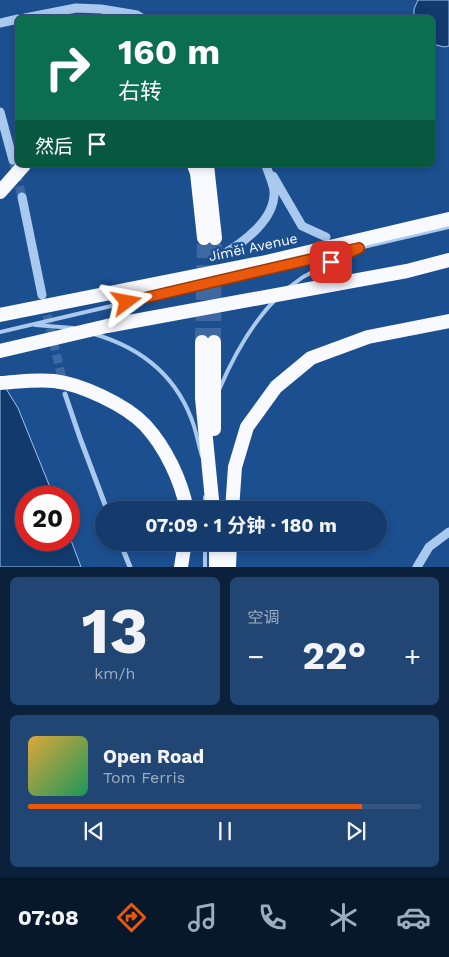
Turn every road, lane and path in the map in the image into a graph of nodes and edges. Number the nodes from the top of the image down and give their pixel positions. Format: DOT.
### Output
graph roads {
  1 [pos="40,15"];
  2 [pos="120,15"];
  3 [pos="15,20"];
  4 [pos="0,23"];
  5 [pos="0,112"];
  6 [pos="15,154"];
  7 [pos="15,166"];
  8 [pos="16,167"];
  9 [pos="195,167"];
  10 [pos="207,167"];
  11 [pos="267,167"];
  12 [pos="267,167"];
  13 [pos="0,182"];
  14 [pos="0,192"];
  15 [pos="22,197"];
  16 [pos="449,219"];
  17 [pos="449,227"];
  18 [pos="326,237"];
  19 [pos="359,248"];
  20 [pos="222,255"];
  21 [pos="449,260"];
  22 [pos="42,295"];
  23 [pos="0,315"];
  24 [pos="449,321"];
  25 [pos="31,325"];
  26 [pos="0,332"];
  27 [pos="208,342"];
  28 [pos="0,351"];
  29 [pos="0,382"];
  30 [pos="65,394"];
  31 [pos="206,474"];
  32 [pos="104,501"];
  33 [pos="185,501"];
  34 [pos="205,501"];
  35 [pos="214,501"];
  36 [pos="233,501"];
  37 [pos="449,532"];
  38 [pos="124,551"];
  39 [pos="184,551"];
  40 [pos="205,551"];
  41 [pos="216,551"];
  42 [pos="230,551"];
  43 [pos="130,567"];
  44 [pos="181,567"];
  45 [pos="204,567"];
  46 [pos="216,567"];
  47 [pos="229,567"];
  48 [pos="417,567"];
  1 -- 2 [label="street"];
  3 -- 4 [label="street"];
  5 -- 6 [label="street"];
  7 -- 13 [label="highway"];
  8 -- 14 [label="highway"];
  9 -- 10 [label="highway"];
  11 -- 18 [label="street"];
  12 -- 20 [label="street"];
  15 -- 22 [label="street"];
  16 -- 23 [label="highway, Jíměi Avenue"];
  17 -- 19 [label="lane"];
  19 -- 25 [label="lane"];
  19 -- 31 [label="lane"];
  21 -- 28 [label="highway"];
  24 -- 36 [label="highway"];
  25 -- 26 [label="lane"];
  25 -- 31 [label="lane"];
  27 -- 35 [label="highway"];
  29 -- 33 [label="highway"];
  30 -- 32 [label="street"];
  31 -- 34 [label="lane"];
  37 -- 48 [label="street"];
  38 -- 43 [label="street"];
  39 -- 44 [label="highway"];
  40 -- 45 [label="lane"];
  41 -- 46 [label="highway"];
  42 -- 47 [label="highway"];
}
